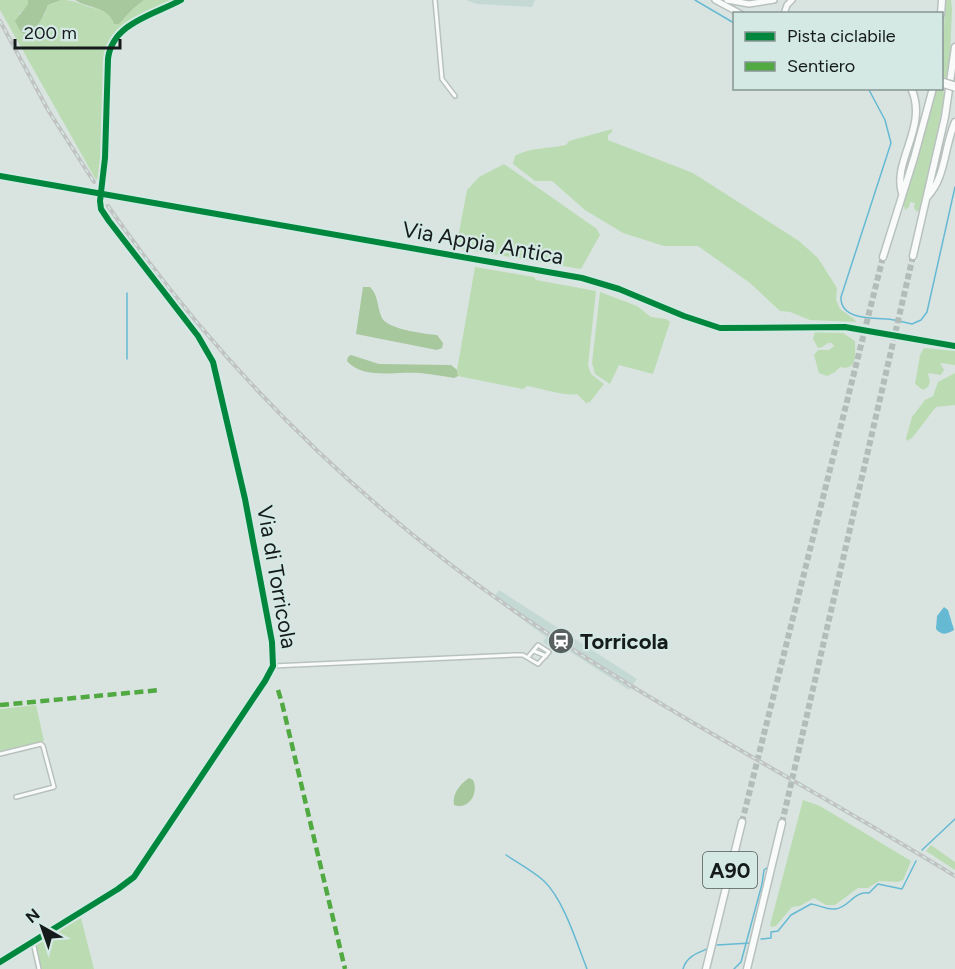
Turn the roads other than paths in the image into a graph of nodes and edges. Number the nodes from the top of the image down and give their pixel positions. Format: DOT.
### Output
graph roads {
  1 [pos="181,0"];
  2 [pos="435,0"];
  3 [pos="715,0"];
  4 [pos="727,0"];
  5 [pos="774,0"];
  6 [pos="737,12"];
  7 [pos="955,47"];
  8 [pos="912,90"];
  9 [pos="932,90"];
  10 [pos="455,96"];
  11 [pos="955,122"];
  12 [pos="0,176"];
  13 [pos="902,194"];
  14 [pos="101,195"];
  15 [pos="928,197"];
  16 [pos="913,256"];
  17 [pos="883,257"];
  18 [pos="955,346"];
  19 [pos="533,650"];
  20 [pos="546,656"];
  21 [pos="528,657"];
  22 [pos="273,666"];
  23 [pos="0,754"];
  24 [pos="16,797"];
  25 [pos="742,822"];
  26 [pos="782,823"];
  27 [pos="33,942"];
  28 [pos="0,962"];
  29 [pos="39,969"];
  30 [pos="706,969"];
  31 [pos="747,969"];
  1 -- 14 [label="street"];
  2 -- 10 [label="street"];
  3 -- 6 [label="main road"];
  4 -- 5 [label="main road"];
  7 -- 15 [label="highway"];
  8 -- 13 [label="highway"];
  9 -- 13 [label="highway"];
  11 -- 15 [label="highway"];
  12 -- 14 [label="street, Via Appia Antica"];
  13 -- 17 [label="highway"];
  14 -- 18 [label="street, Via Appia Antica"];
  14 -- 22 [label="street, Via di Torricola"];
  15 -- 16 [label="highway"];
  19 -- 20 [label="street"];
  19 -- 20 [label="street"];
  19 -- 21 [label="street"];
  20 -- 21 [label="street"];
  21 -- 22 [label="street"];
  22 -- 27 [label="street, Via di Torricola"];
  23 -- 24 [label="street"];
  25 -- 30 [label="highway, A90"];
  26 -- 31 [label="highway, A90"];
  27 -- 28 [label="street, Via di Torricola"];
  27 -- 29 [label="street"];
}
